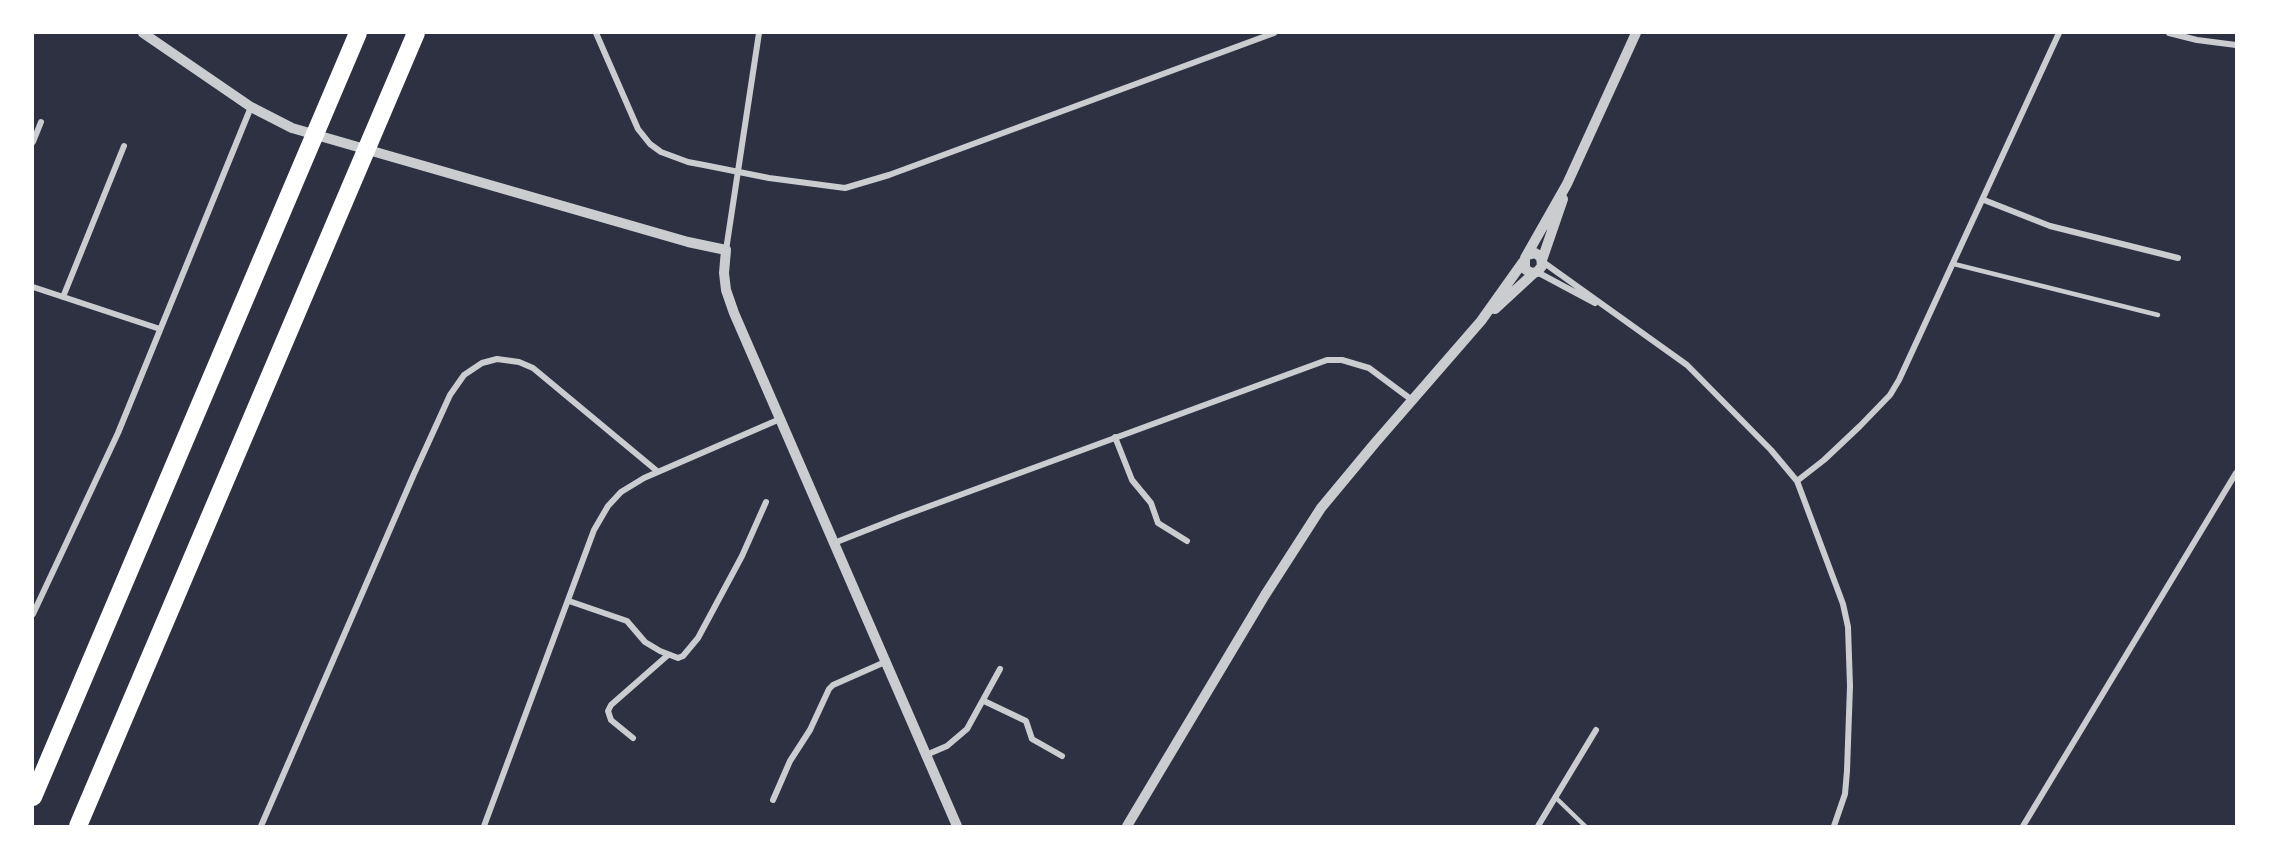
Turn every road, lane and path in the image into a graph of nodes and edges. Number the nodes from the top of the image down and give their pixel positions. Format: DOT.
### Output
graph roads {
  1 [pos="143,33"];
  2 [pos="358,33"];
  3 [pos="416,33"];
  4 [pos="596,33"];
  5 [pos="759,33"];
  6 [pos="1274,33"];
  7 [pos="1636,33"];
  8 [pos="2059,33"];
  9 [pos="2169,33"];
  10 [pos="2236,45"];
  11 [pos="251,107"];
  12 [pos="41,122"];
  13 [pos="33,142"];
  14 [pos="124,146"];
  15 [pos="738,171"];
  16 [pos="1567,184"];
  17 [pos="1984,200"];
  18 [pos="726,250"];
  19 [pos="1526,258"];
  20 [pos="2178,258"];
  21 [pos="1543,261"];
  22 [pos="1954,264"];
  23 [pos="1536,272"];
  24 [pos="33,287"];
  25 [pos="63,297"];
  26 [pos="1603,307"];
  27 [pos="2158,315"];
  28 [pos="1481,321"];
  29 [pos="160,329"];
  30 [pos="1412,400"];
  31 [pos="780,419"];
  32 [pos="1114,437"];
  33 [pos="657,471"];
  34 [pos="2236,474"];
  35 [pos="1797,481"];
  36 [pos="766,502"];
  37 [pos="1186,541"];
  38 [pos="834,543"];
  39 [pos="569,601"];
  40 [pos="33,614"];
  41 [pos="668,655"];
  42 [pos="885,662"];
  43 [pos="1000,669"];
  44 [pos="984,701"];
  45 [pos="1596,730"];
  46 [pos="633,738"];
  47 [pos="926,755"];
  48 [pos="1062,756"];
  49 [pos="33,797"];
  50 [pos="1555,797"];
  51 [pos="773,800"];
  52 [pos="78,826"];
  53 [pos="261,826"];
  54 [pos="484,826"];
  55 [pos="957,826"];
  56 [pos="1127,826"];
  57 [pos="1538,826"];
  58 [pos="1584,826"];
  59 [pos="1833,826"];
  60 [pos="2023,826"];
  1 -- 11 [label="street"];
  2 -- 49 [label="highway"];
  3 -- 52 [label="highway"];
  4 -- 15 [label="street"];
  5 -- 15 [label="street"];
  6 -- 15 [label="street"];
  7 -- 16 [label="street"];
  8 -- 17 [label="street"];
  9 -- 10 [label="street"];
  11 -- 18 [label="street"];
  11 -- 29 [label="street"];
  12 -- 13 [label="street"];
  14 -- 25 [label="street"];
  15 -- 18 [label="street"];
  16 -- 19 [label="street"];
  16 -- 21 [label="street"];
  17 -- 20 [label="street"];
  17 -- 22 [label="street"];
  18 -- 31 [label="street"];
  19 -- 21 [label="street"];
  19 -- 23 [label="street"];
  19 -- 28 [label="street"];
  21 -- 23 [label="street"];
  21 -- 26 [label="street"];
  22 -- 27 [label="lane"];
  22 -- 35 [label="street"];
  23 -- 26 [label="street"];
  23 -- 28 [label="street"];
  24 -- 25 [label="street"];
  25 -- 29 [label="street"];
  26 -- 35 [label="street"];
  28 -- 30 [label="street"];
  29 -- 40 [label="street"];
  30 -- 32 [label="street"];
  30 -- 56 [label="street"];
  31 -- 33 [label="street"];
  31 -- 38 [label="street"];
  32 -- 37 [label="street"];
  32 -- 38 [label="street"];
  33 -- 39 [label="street"];
  33 -- 53 [label="street"];
  34 -- 60 [label="street"];
  35 -- 59 [label="street"];
  36 -- 41 [label="street"];
  38 -- 42 [label="street"];
  39 -- 41 [label="street"];
  39 -- 54 [label="street"];
  41 -- 46 [label="street"];
  42 -- 47 [label="street"];
  42 -- 51 [label="street"];
  43 -- 44 [label="street"];
  44 -- 47 [label="street"];
  44 -- 48 [label="street"];
  45 -- 50 [label="street"];
  47 -- 55 [label="street"];
  50 -- 57 [label="street"];
  50 -- 58 [label="lane"];
}
